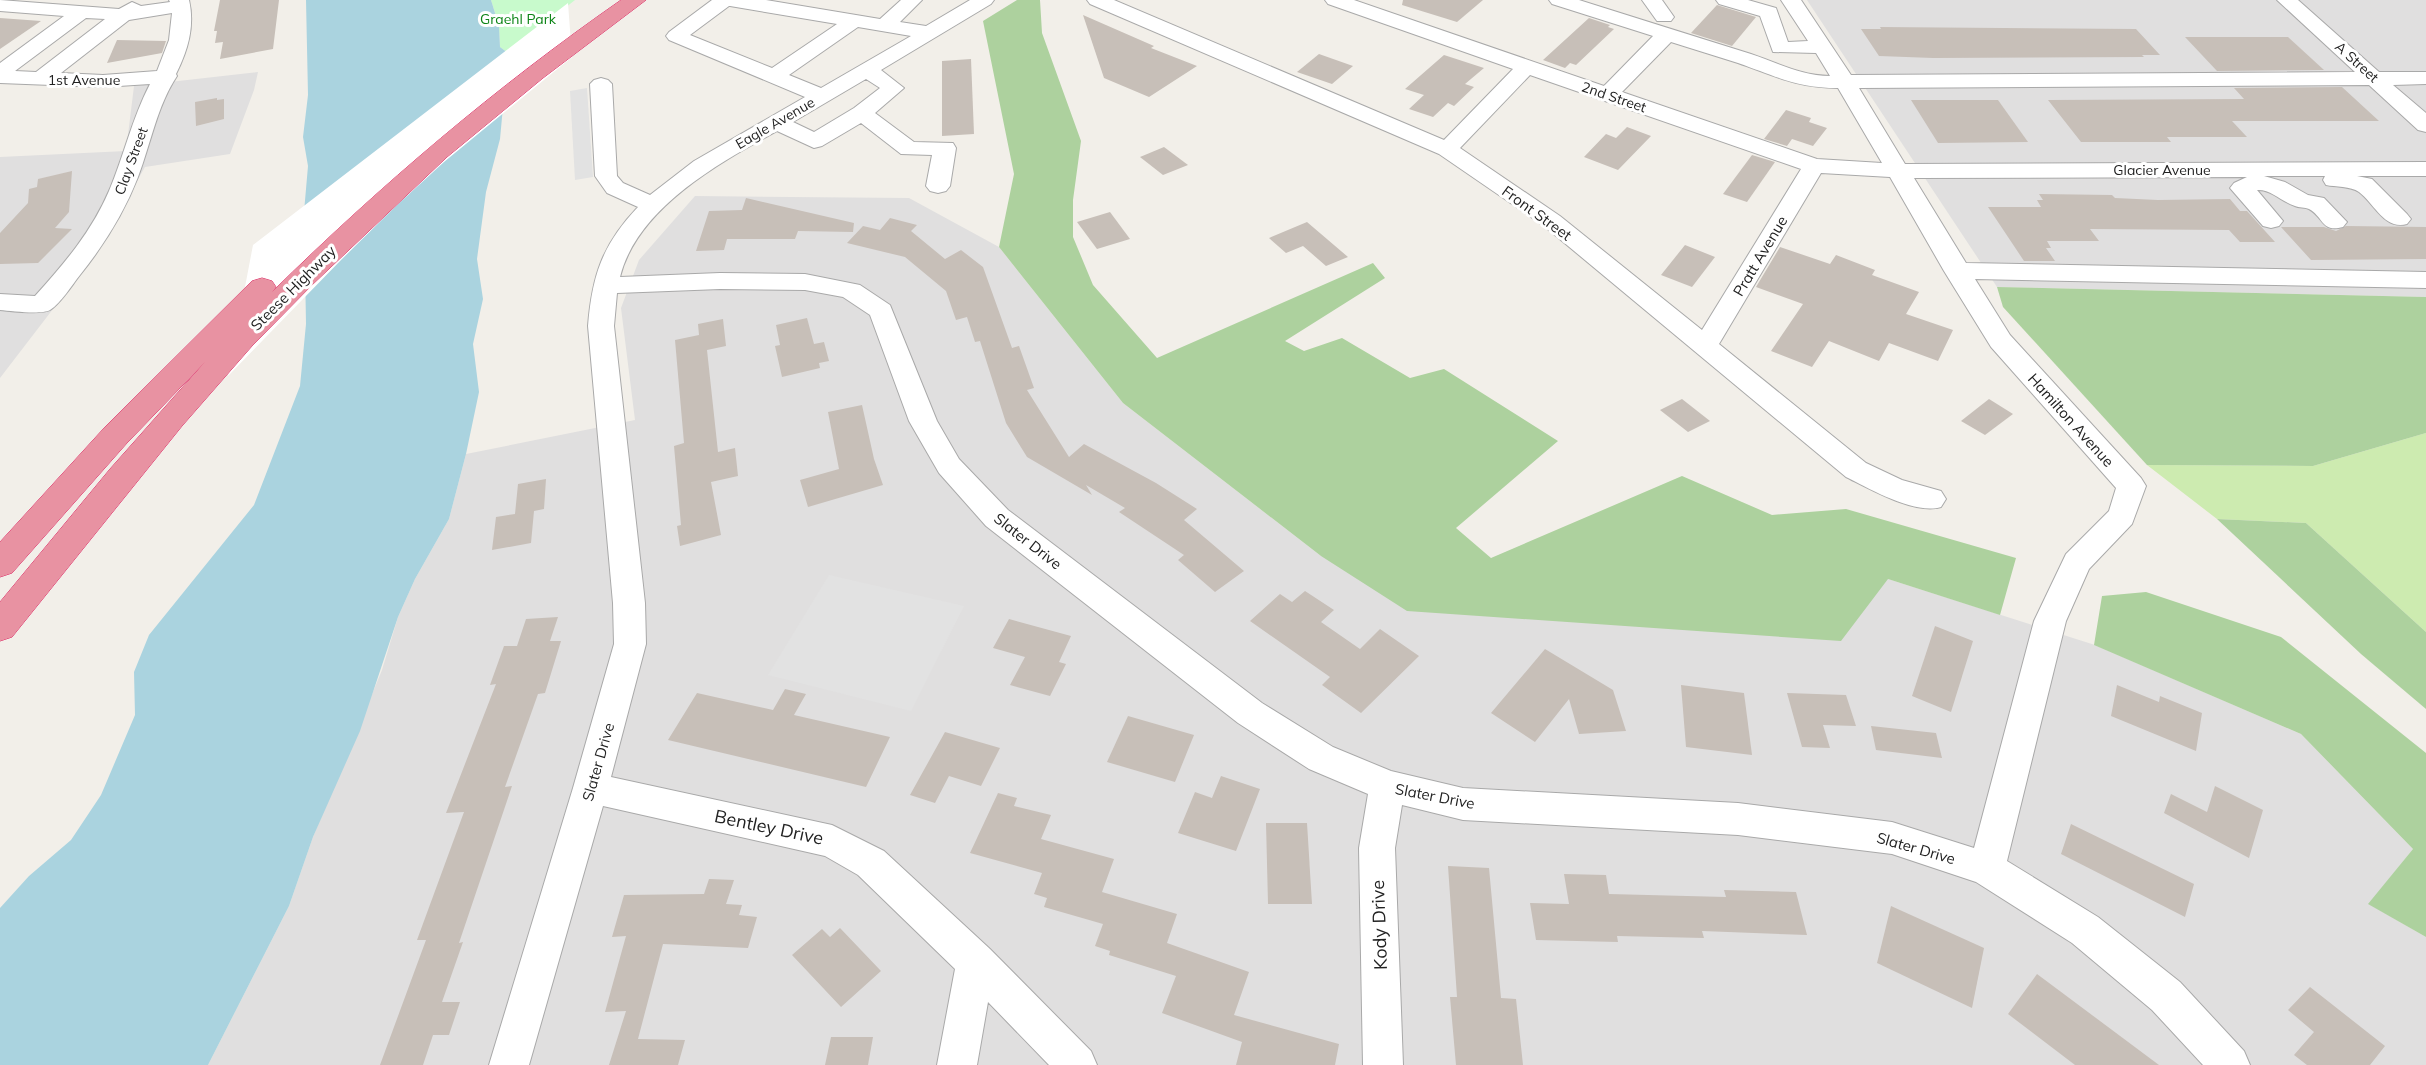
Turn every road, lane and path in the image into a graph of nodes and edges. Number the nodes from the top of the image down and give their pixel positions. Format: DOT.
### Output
graph roads {
  1 [pos="138,0"];
  2 [pos="600,0"];
  3 [pos="635,0"];
  4 [pos="724,0"];
  5 [pos="730,0"];
  6 [pos="912,0"];
  7 [pos="984,0"];
  8 [pos="1097,0"];
  9 [pos="1335,0"];
  10 [pos="1559,0"];
  11 [pos="1652,0"];
  12 [pos="1726,0"];
  13 [pos="1791,0"];
  14 [pos="2287,0"];
  15 [pos="180,3"];
  16 [pos="0,5"];
  17 [pos="83,11"];
  18 [pos="124,15"];
  19 [pos="854,21"];
  20 [pos="884,26"];
  21 [pos="1665,26"];
  22 [pos="930,33"];
  23 [pos="569,35"];
  24 [pos="1822,47"];
  25 [pos="1526,67"];
  26 [pos="867,70"];
  27 [pos="0,75"];
  28 [pos="167,76"];
  29 [pos="774,76"];
  30 [pos="2375,78"];
  31 [pos="2426,78"];
  32 [pos="39,80"];
  33 [pos="1844,81"];
  34 [pos="601,84"];
  35 [pos="1607,95"];
  36 [pos="822,96"];
  37 [pos="862,113"];
  38 [pos="777,122"];
  39 [pos="2426,125"];
  40 [pos="1447,148"];
  41 [pos="1814,166"];
  42 [pos="2426,169"];
  43 [pos="1898,171"];
  44 [pos="2329,175"];
  45 [pos="2251,176"];
  46 [pos="938,186"];
  47 [pos="2316,203"];
  48 [pos="652,205"];
  49 [pos="2399,219"];
  50 [pos="2271,221"];
  51 [pos="2335,222"];
  52 [pos="1956,271"];
  53 [pos="2426,280"];
  54 [pos="605,286"];
  55 [pos="0,302"];
  56 [pos="253,312"];
  57 [pos="1705,346"];
  58 [pos="1931,500"];
  59 [pos="0,564"];
  60 [pos="0,627"];
  61 [pos="1387,786"];
  62 [pos="591,788"];
  63 [pos="1987,869"];
  64 [pos="976,962"];
  65 [pos="509,1065"];
  66 [pos="957,1065"];
  67 [pos="1077,1065"];
  68 [pos="1383,1065"];
  69 [pos="2230,1065"];
  1 -- 18 [label="street"];
  2 -- 23 [label="highway, Steese Highway"];
  3 -- 23 [label="highway, Steese Highway"];
  4 -- 29 [label="street"];
  5 -- 19 [label="street"];
  6 -- 20 [label="street"];
  7 -- 22 [label="street, Eagle Avenue"];
  8 -- 40 [label="street, Front Street"];
  9 -- 25 [label="street, 2nd Street"];
  10 -- 21 [label="street"];
  11 -- 21 [label="street"];
  12 -- 24 [label="street"];
  13 -- 24 [label="street, Hamilton Avenue"];
  14 -- 30 [label="street, A Street"];
  15 -- 18 [label="street"];
  15 -- 28 [label="street, Clay Street"];
  16 -- 17 [label="street"];
  17 -- 18 [label="street"];
  17 -- 27 [label="street"];
  18 -- 32 [label="street"];
  19 -- 20 [label="street"];
  19 -- 29 [label="street"];
  20 -- 22 [label="street"];
  21 -- 33 [label="street"];
  21 -- 35 [label="street"];
  22 -- 26 [label="street, Eagle Avenue"];
  23 -- 56 [label="highway, Steese Highway"];
  24 -- 33 [label="street, Hamilton Avenue"];
  25 -- 35 [label="street, 2nd Street"];
  25 -- 40 [label="street"];
  26 -- 36 [label="street, Eagle Avenue"];
  26 -- 37 [label="street"];
  27 -- 32 [label="street, 1st Avenue"];
  28 -- 32 [label="street, 1st Avenue"];
  28 -- 55 [label="street, Clay Street"];
  29 -- 36 [label="street"];
  30 -- 31 [label="street"];
  30 -- 33 [label="street"];
  30 -- 39 [label="street, A Street"];
  33 -- 43 [label="street, Hamilton Avenue"];
  34 -- 48 [label="street"];
  35 -- 41 [label="street, 2nd Street"];
  36 -- 38 [label="street, Eagle Avenue"];
  37 -- 38 [label="street"];
  37 -- 46 [label="street"];
  38 -- 48 [label="street, Eagle Avenue"];
  40 -- 57 [label="street, Front Street"];
  41 -- 43 [label="street, 2nd Street"];
  41 -- 57 [label="street, Pratt Avenue"];
  42 -- 44 [label="street, Glacier Avenue"];
  43 -- 45 [label="street, Glacier Avenue"];
  43 -- 52 [label="street, Hamilton Avenue"];
  44 -- 45 [label="street, Glacier Avenue"];
  44 -- 47 [label="street"];
  44 -- 49 [label="street"];
  45 -- 47 [label="street"];
  45 -- 50 [label="street"];
  47 -- 51 [label="street"];
  48 -- 54 [label="street, Eagle Avenue"];
  52 -- 53 [label="street"];
  52 -- 63 [label="street, Hamilton Avenue"];
  54 -- 61 [label="street, Slater Drive"];
  54 -- 62 [label="street, Slater Drive"];
  56 -- 59 [label="highway, Steese Highway"];
  56 -- 60 [label="highway, Steese Highway"];
  57 -- 58 [label="street, Front Street"];
  61 -- 63 [label="street, Slater Drive"];
  61 -- 68 [label="street, Kody Drive"];
  62 -- 64 [label="street, Bentley Drive"];
  62 -- 65 [label="street, Slater Drive"];
  63 -- 69 [label="street, Slater Drive"];
  64 -- 66 [label="street"];
  64 -- 67 [label="street, Bentley Drive"];
}
